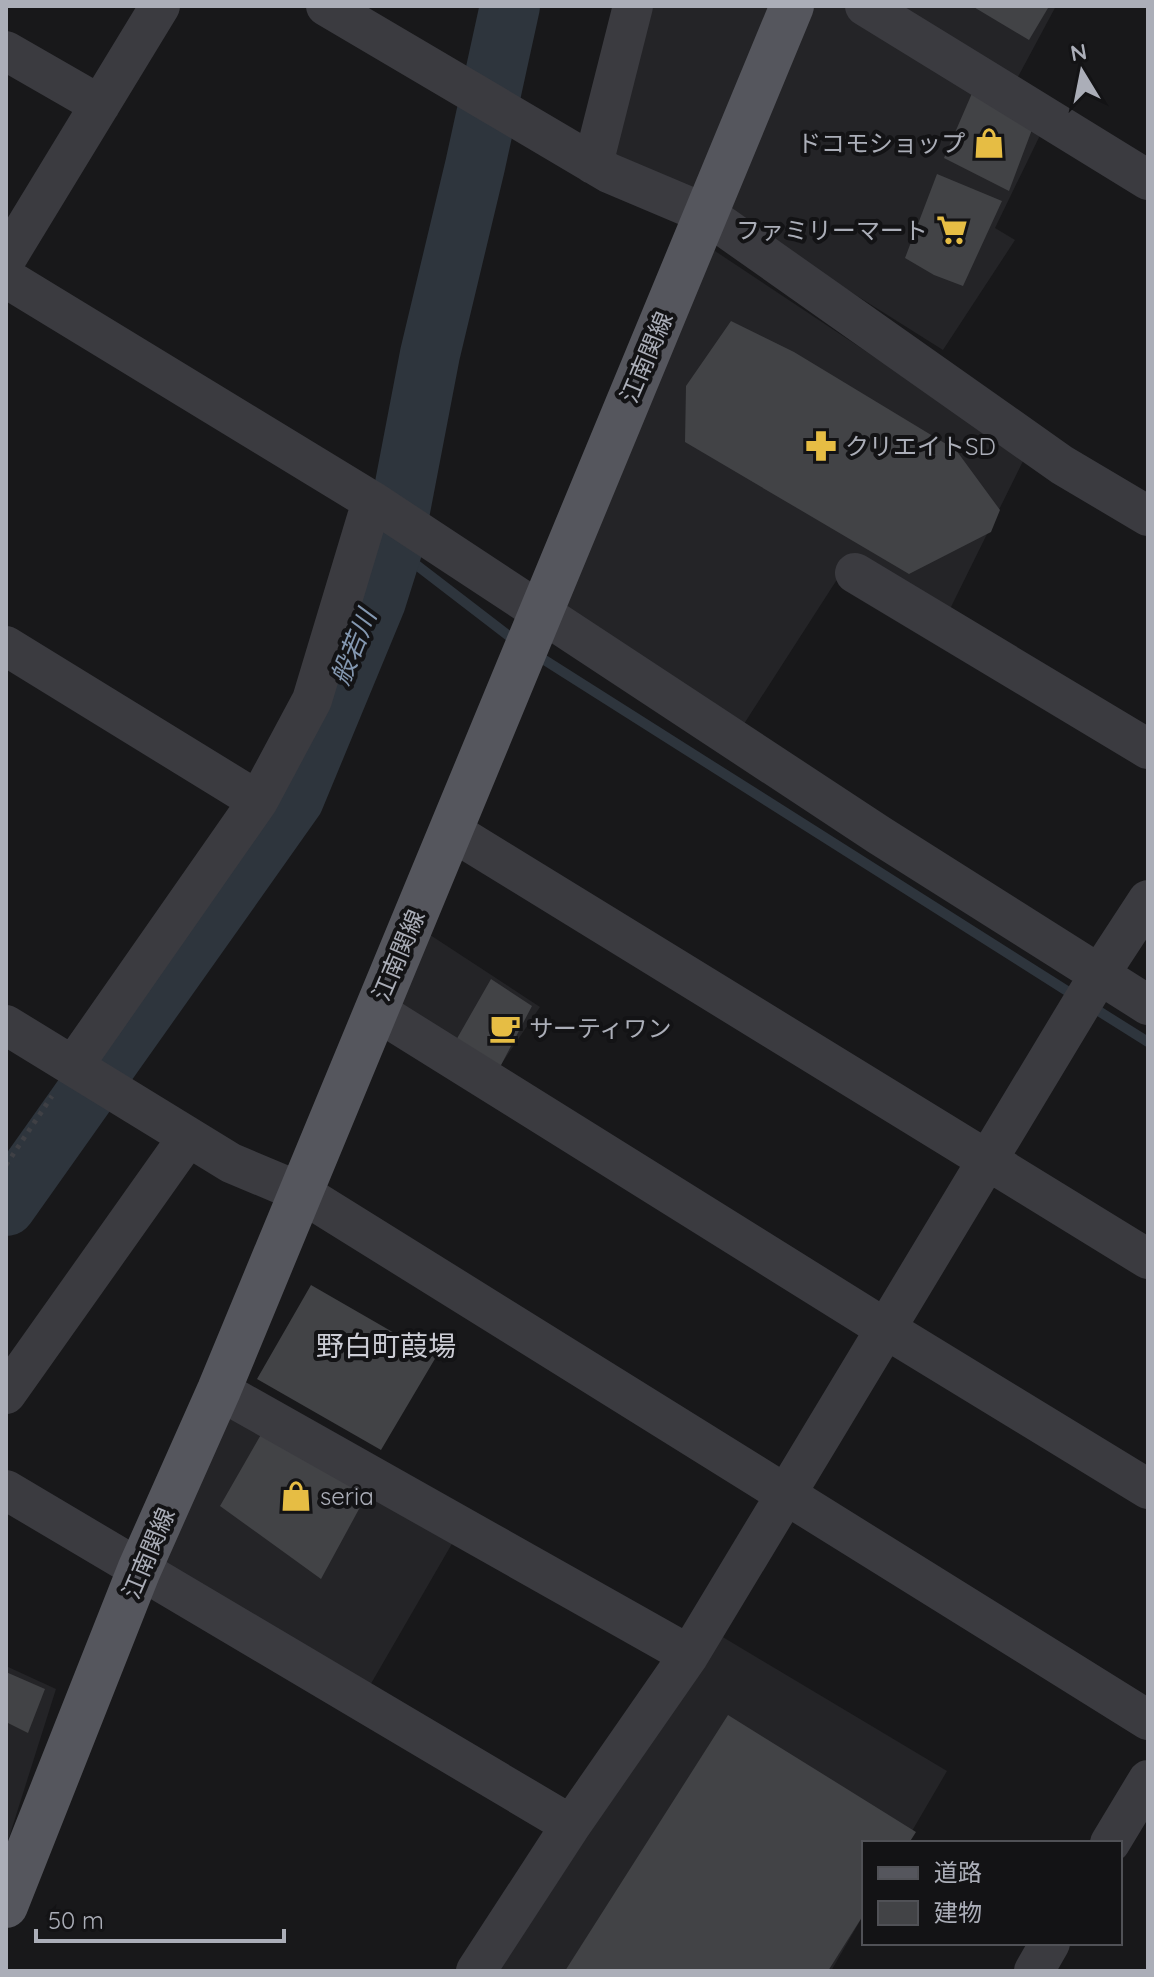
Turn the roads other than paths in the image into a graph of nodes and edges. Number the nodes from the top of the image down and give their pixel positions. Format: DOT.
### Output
graph roads {
  1 [pos="160,6"];
  2 [pos="326,6"];
  3 [pos="633,6"];
  4 [pos="792,6"];
  5 [pos="865,6"];
  6 [pos="6,51"];
  7 [pos="100,105"];
  8 [pos="593,164"];
  9 [pos="1148,180"];
  10 [pos="706,214"];
  11 [pos="6,259"];
  12 [pos="6,278"];
  13 [pos="372,501"];
  14 [pos="1148,516"];
  15 [pos="855,573"];
  16 [pos="541,611"];
  17 [pos="8,652"];
  18 [pos="1148,749"];
  19 [pos="258,801"];
  20 [pos="450,830"];
  21 [pos="1148,900"];
  22 [pos="1099,975"];
  23 [pos="1148,1005"];
  24 [pos="375,1010"];
  25 [pos="6,1025"];
  26 [pos="73,1066"];
  27 [pos="188,1137"];
  28 [pos="987,1161"];
  29 [pos="300,1192"];
  30 [pos="1148,1259"];
  31 [pos="886,1329"];
  32 [pos="219,1390"];
  33 [pos="6,1394"];
  34 [pos="1148,1489"];
  35 [pos="6,1490"];
  36 [pos="785,1496"];
  37 [pos="139,1570"];
  38 [pos="689,1655"];
  39 [pos="1148,1720"];
  40 [pos="1148,1780"];
  41 [pos="571,1825"];
  42 [pos="1111,1841"];
  43 [pos="6,1906"];
  44 [pos="1049,1945"];
  45 [pos="476,1971"];
  46 [pos="1034,1971"];
  1 -- 7 [label="street"];
  2 -- 8 [label="street"];
  3 -- 8 [label="street"];
  4 -- 10 [label="main road, 江南関線"];
  5 -- 9 [label="street"];
  6 -- 7 [label="street"];
  7 -- 11 [label="street"];
  8 -- 10 [label="street"];
  10 -- 14 [label="street"];
  10 -- 16 [label="main road, 江南関線"];
  12 -- 13 [label="street"];
  13 -- 16 [label="street"];
  13 -- 19 [label="street"];
  15 -- 18 [label="street"];
  16 -- 20 [label="main road, 江南関線"];
  16 -- 22 [label="street"];
  17 -- 19 [label="street"];
  19 -- 26 [label="street"];
  20 -- 24 [label="main road, 江南関線"];
  20 -- 28 [label="street"];
  21 -- 22 [label="street"];
  22 -- 23 [label="street"];
  22 -- 28 [label="street"];
  24 -- 29 [label="main road, 江南関線"];
  24 -- 31 [label="street"];
  25 -- 26 [label="street"];
  26 -- 27 [label="street"];
  27 -- 29 [label="street"];
  27 -- 33 [label="street"];
  28 -- 30 [label="street"];
  28 -- 31 [label="street"];
  29 -- 32 [label="main road, 江南関線"];
  29 -- 36 [label="street"];
  31 -- 34 [label="street"];
  31 -- 36 [label="street"];
  32 -- 37 [label="main road, 江南関線"];
  32 -- 38 [label="street"];
  35 -- 37 [label="street"];
  36 -- 38 [label="street"];
  36 -- 39 [label="street"];
  37 -- 41 [label="street"];
  37 -- 43 [label="main road, 江南関線"];
  38 -- 41 [label="street"];
  40 -- 42 [label="street"];
  41 -- 45 [label="street"];
  44 -- 46 [label="street"];
}
